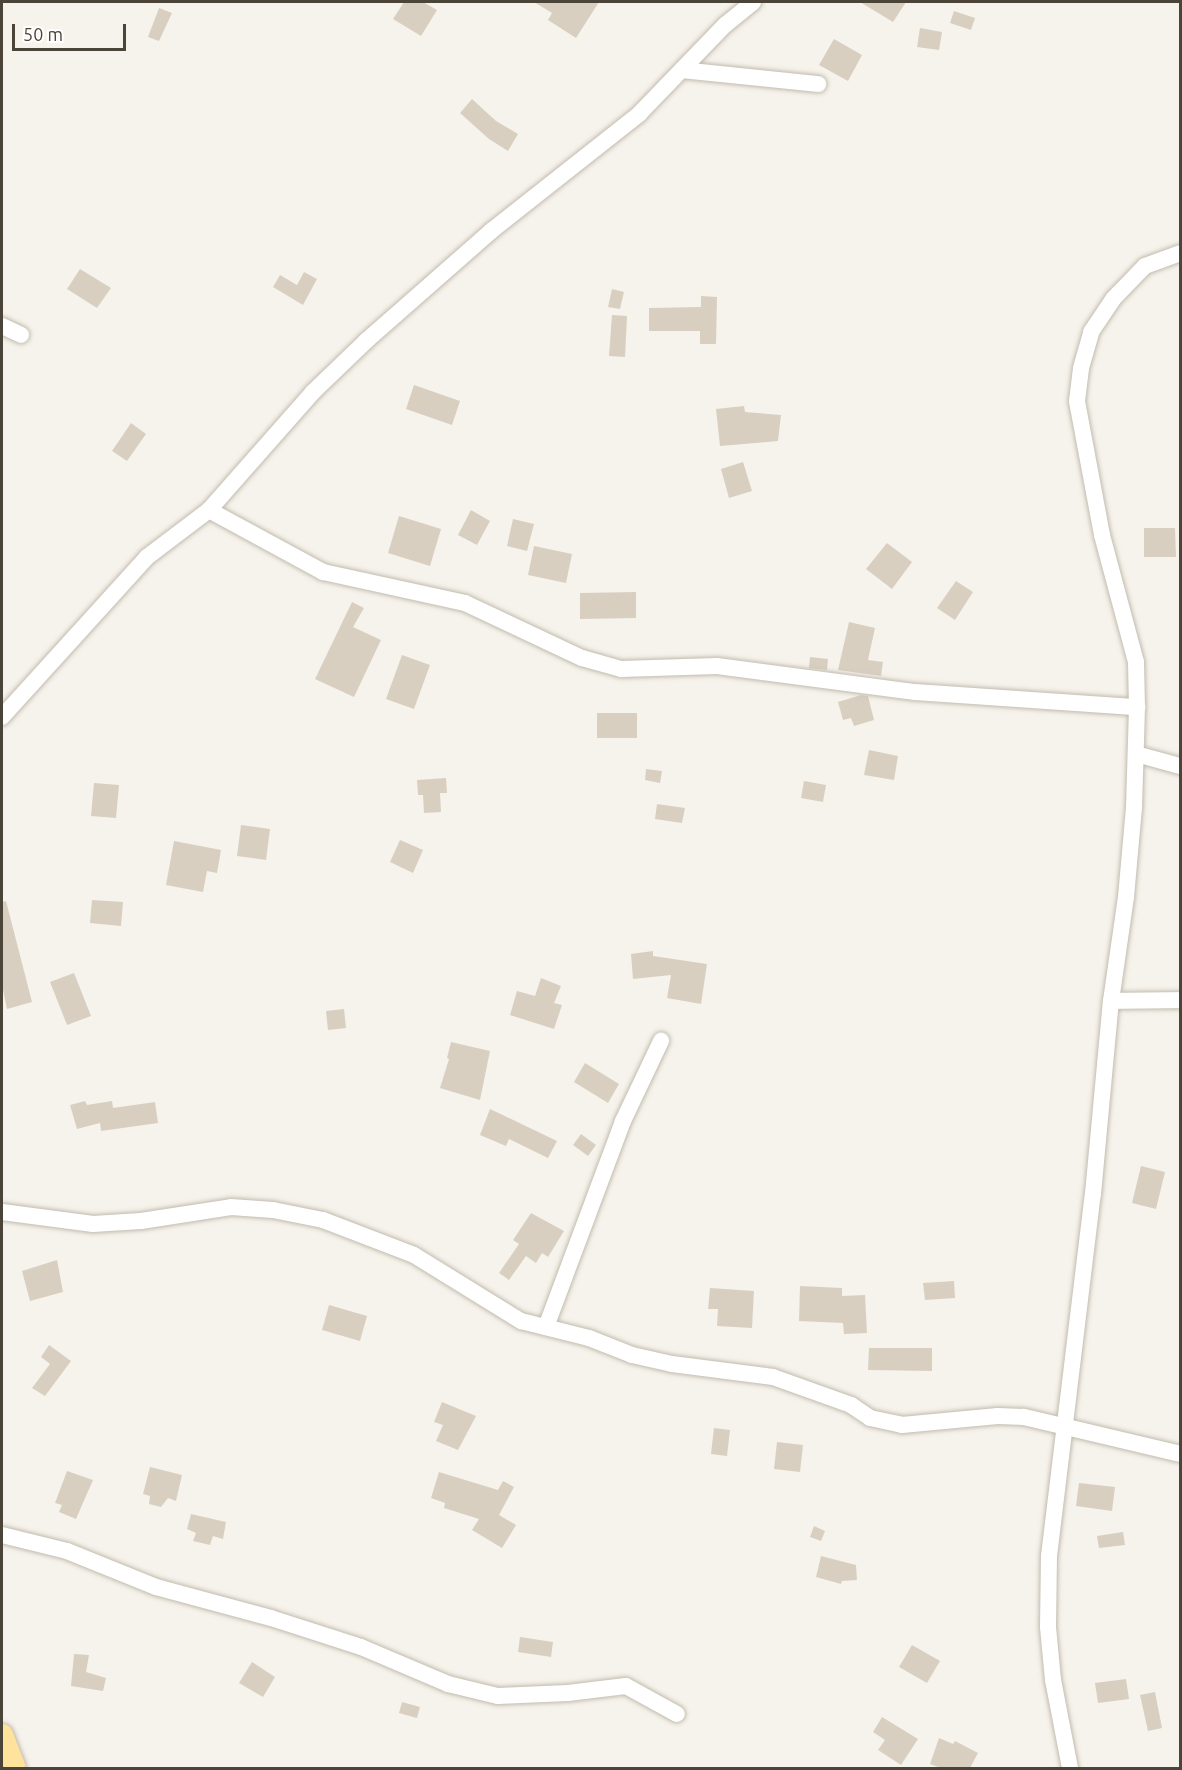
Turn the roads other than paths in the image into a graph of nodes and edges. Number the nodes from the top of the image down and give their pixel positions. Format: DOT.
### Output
graph roads {
  1 [pos="753,2"];
  2 [pos="681,70"];
  3 [pos="818,84"];
  4 [pos="1180,253"];
  5 [pos="2,326"];
  6 [pos="21,335"];
  7 [pos="210,510"];
  8 [pos="1137,707"];
  9 [pos="2,717"];
  10 [pos="1136,754"];
  11 [pos="1180,766"];
  12 [pos="1180,999"];
  13 [pos="1111,1001"];
  14 [pos="662,1041"];
  15 [pos="2,1212"];
  16 [pos="546,1327"];
  17 [pos="1063,1425"];
  18 [pos="1180,1454"];
  19 [pos="2,1535"];
  20 [pos="677,1714"];
  21 [pos="2,1734"];
  22 [pos="15,1768"];
  23 [pos="1070,1768"];
  1 -- 2 [label="street"];
  2 -- 3 [label="street"];
  2 -- 7 [label="street"];
  4 -- 8 [label="street"];
  5 -- 6 [label="street"];
  7 -- 8 [label="street"];
  7 -- 9 [label="street"];
  8 -- 10 [label="street"];
  10 -- 11 [label="street"];
  10 -- 13 [label="street"];
  12 -- 13 [label="street"];
  13 -- 17 [label="street"];
  14 -- 16 [label="street"];
  15 -- 16 [label="street"];
  16 -- 17 [label="street"];
  17 -- 18 [label="street"];
  17 -- 23 [label="street"];
  19 -- 20 [label="street"];
  21 -- 22 [label="main road"];
}
